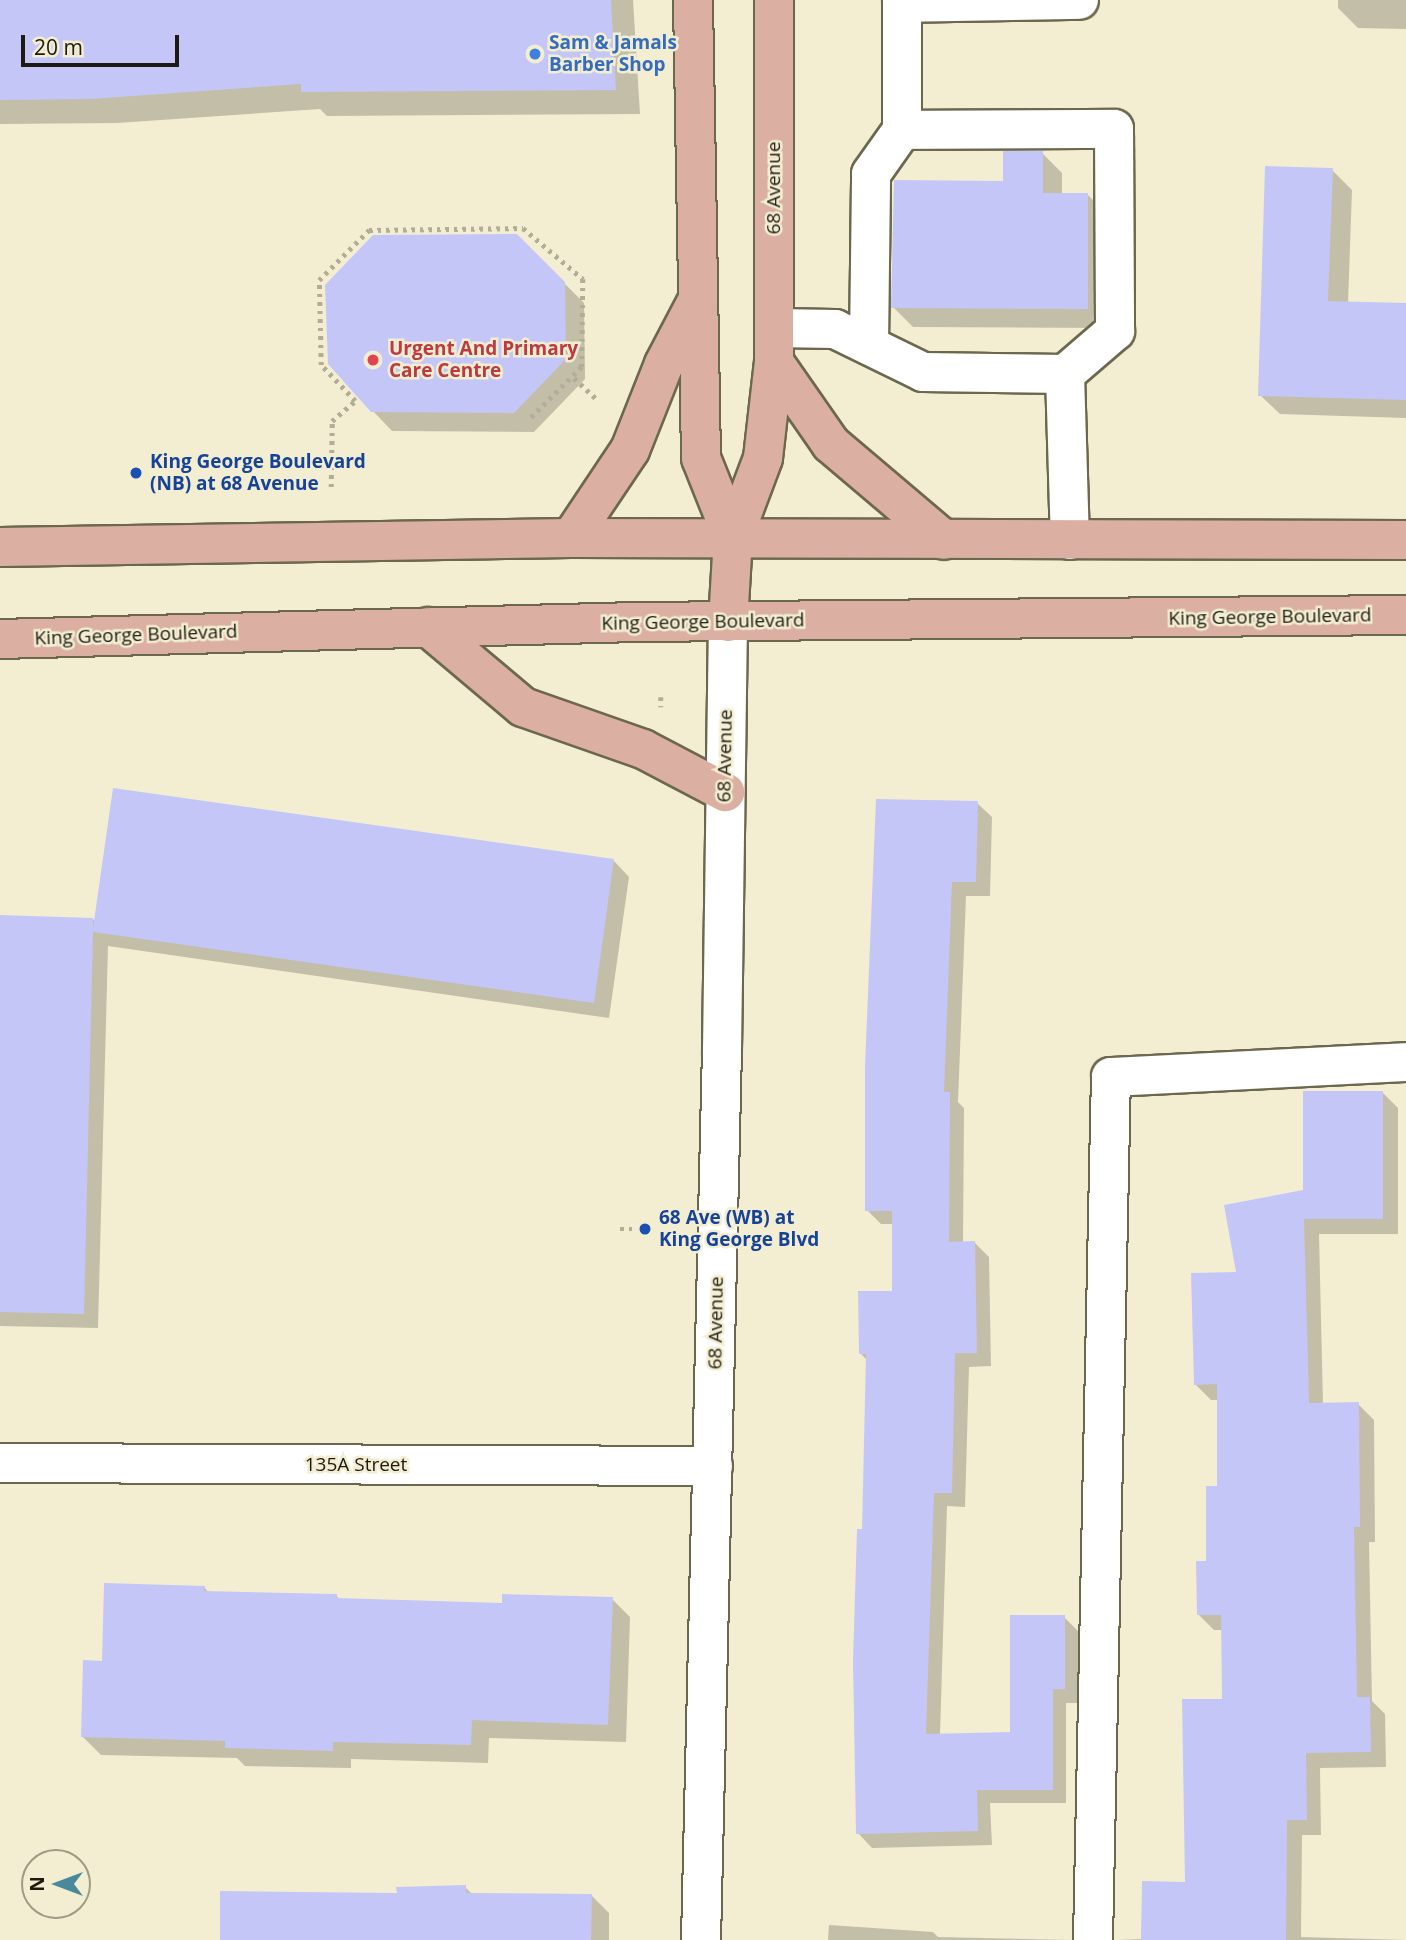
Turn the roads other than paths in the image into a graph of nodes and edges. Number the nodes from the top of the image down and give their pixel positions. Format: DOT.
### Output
graph roads {
  1 [pos="693,0"];
  2 [pos="748,0"];
  3 [pos="774,0"];
  4 [pos="1079,0"];
  5 [pos="902,2"];
  6 [pos="774,56"];
  7 [pos="902,130"];
  8 [pos="699,298"];
  9 [pos="774,345"];
  10 [pos="869,345"];
  11 [pos="1065,374"];
  12 [pos="571,538"];
  13 [pos="733,538"];
  14 [pos="944,540"];
  15 [pos="1070,540"];
  16 [pos="1406,540"];
  17 [pos="0,547"];
  18 [pos="1406,615"];
  19 [pos="727,622"];
  20 [pos="428,627"];
  21 [pos="0,639"];
  22 [pos="725,792"];
  23 [pos="1406,1062"];
  24 [pos="0,1463"];
  25 [pos="713,1466"];
  26 [pos="701,1940"];
  27 [pos="1093,1940"];
  1 -- 8 [label="main road, 68 Avenue"];
  2 -- 6 [label="main road"];
  3 -- 6 [label="main road, 68 Avenue"];
  4 -- 5 [label="street"];
  5 -- 7 [label="street"];
  6 -- 9 [label="main road, 68 Avenue"];
  7 -- 10 [label="street"];
  7 -- 11 [label="street"];
  8 -- 12 [label="main road"];
  8 -- 13 [label="main road, 68 Avenue"];
  9 -- 10 [label="street"];
  9 -- 13 [label="main road, 68 Avenue"];
  9 -- 14 [label="main road"];
  10 -- 11 [label="street"];
  11 -- 15 [label="street"];
  12 -- 13 [label="main road"];
  12 -- 17 [label="main road"];
  13 -- 14 [label="main road"];
  13 -- 19 [label="main road, 68 Avenue"];
  14 -- 15 [label="main road"];
  15 -- 16 [label="main road"];
  18 -- 19 [label="main road, King George Boulevard"];
  19 -- 20 [label="main road, King George Boulevard"];
  19 -- 22 [label="street, 68 Avenue"];
  20 -- 21 [label="main road, King George Boulevard"];
  20 -- 22 [label="main road"];
  22 -- 25 [label="street, 68 Avenue"];
  23 -- 27 [label="street"];
  24 -- 25 [label="street, 135A Street"];
  25 -- 26 [label="street, 68 Avenue"];
}
